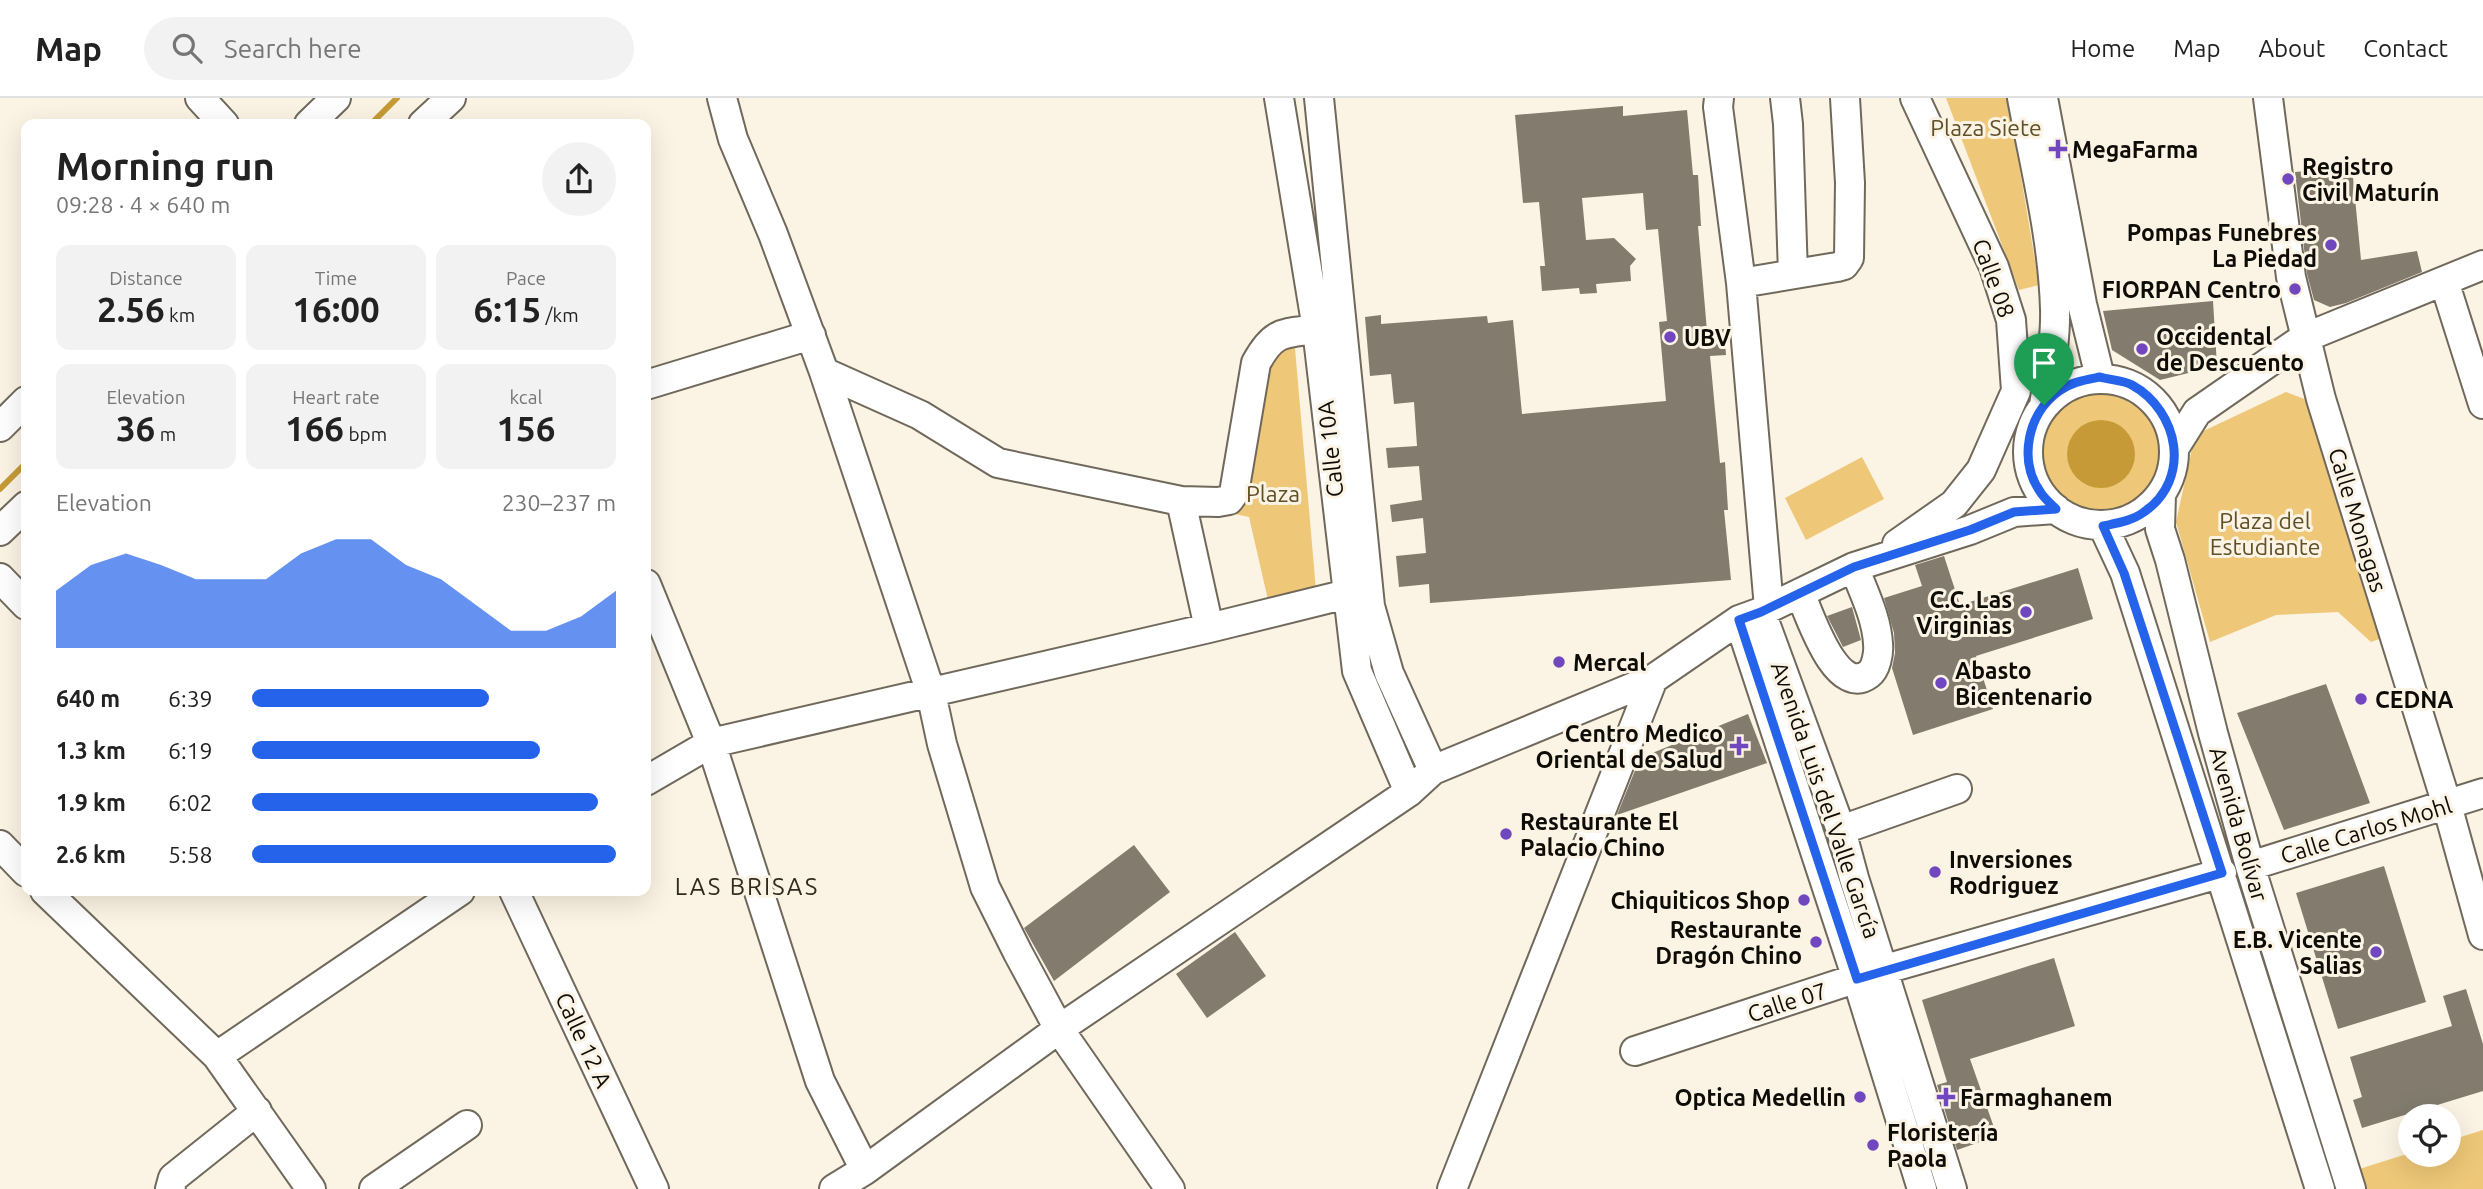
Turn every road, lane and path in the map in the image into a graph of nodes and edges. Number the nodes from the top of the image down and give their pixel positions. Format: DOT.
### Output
graph roads {
  1 [pos="200,98"];
  2 [pos="335,98"];
  3 [pos="451,98"];
  4 [pos="722,98"];
  5 [pos="1279,98"];
  6 [pos="1320,98"];
  7 [pos="1719,98"];
  8 [pos="1785,98"];
  9 [pos="1845,98"];
  10 [pos="1915,98"];
  11 [pos="2022,98"];
  12 [pos="2043,98"];
  13 [pos="2268,98"];
  14 [pos="219,119"];
  15 [pos="314,119"];
  16 [pos="429,119"];
  17 [pos="2483,265"];
  18 [pos="1793,274"];
  19 [pos="2444,281"];
  20 [pos="1741,283"];
  21 [pos="1317,328"];
  22 [pos="811,335"];
  23 [pos="2304,338"];
  24 [pos="824,372"];
  25 [pos="2100,377"];
  26 [pos="651,383"];
  27 [pos="2155,401"];
  28 [pos="2483,404"];
  29 [pos="2044,405"];
  30 [pos="21,406"];
  31 [pos="2197,412"];
  32 [pos="0,427"];
  33 [pos="2175,447"];
  34 [pos="2161,495"];
  35 [pos="1181,501"];
  36 [pos="2056,509"];
  37 [pos="21,511"];
  38 [pos="2103,526"];
  39 [pos="0,531"];
  40 [pos="1854,567"];
  41 [pos="0,578"];
  42 [pos="1800,593"];
  43 [pos="1347,594"];
  44 [pos="651,596"];
  45 [pos="21,600"];
  46 [pos="1756,613"];
  47 [pos="1209,628"];
  48 [pos="1653,679"];
  49 [pos="932,693"];
  50 [pos="711,743"];
  51 [pos="1433,770"];
  52 [pos="651,777"];
  53 [pos="1957,789"];
  54 [pos="1409,792"];
  55 [pos="2483,793"];
  56 [pos="2447,804"];
  57 [pos="1841,830"];
  58 [pos="0,845"];
  59 [pos="2250,866"];
  60 [pos="21,867"];
  61 [pos="2222,873"];
  62 [pos="61,896"];
  63 [pos="453,896"];
  64 [pos="516,896"];
  65 [pos="2483,935"];
  66 [pos="1870,975"];
  67 [pos="1059,1029"];
  68 [pos="1635,1051"];
  69 [pos="217,1056"];
  70 [pos="257,1111"];
  71 [pos="467,1125"];
  72 [pos="865,1170"];
  73 [pos="170,1189"];
  74 [pos="311,1189"];
  75 [pos="374,1189"];
  76 [pos="654,1189"];
  77 [pos="834,1189"];
  78 [pos="1170,1189"];
  79 [pos="1452,1189"];
  80 [pos="1922,1189"];
  81 [pos="1952,1189"];
  82 [pos="2320,1189"];
  83 [pos="2351,1189"];
  1 -- 14 [label="street"];
  2 -- 15 [label="street"];
  3 -- 16 [label="street"];
  4 -- 22 [label="street"];
  5 -- 21 [label="street, Calle 10A"];
  6 -- 51 [label="street, Calle 10A"];
  7 -- 20 [label="street"];
  8 -- 18 [label="street"];
  9 -- 18 [label="street"];
  10 -- 40 [label="street, Calle 08"];
  11 -- 29 [label="street"];
  12 -- 25 [label="street"];
  13 -- 23 [label="street, Calle Monagas"];
  17 -- 19 [label="street"];
  18 -- 20 [label="street"];
  19 -- 23 [label="street"];
  19 -- 28 [label="street"];
  20 -- 46 [label="street"];
  21 -- 35 [label="street"];
  21 -- 43 [label="street, Calle 10A"];
  22 -- 24 [label="street"];
  22 -- 26 [label="street"];
  23 -- 31 [label="street"];
  23 -- 56 [label="street, Calle Monagas"];
  24 -- 35 [label="street"];
  24 -- 49 [label="street"];
  25 -- 27 [label="street"];
  25 -- 29 [label="street"];
  27 -- 31 [label="street"];
  27 -- 33 [label="street"];
  29 -- 36 [label="street"];
  30 -- 32 [label="street"];
  31 -- 33 [label="street"];
  33 -- 34 [label="street"];
  34 -- 38 [label="street"];
  34 -- 59 [label="street, Avenida Bolívar"];
  35 -- 47 [label="street"];
  36 -- 38 [label="street"];
  36 -- 40 [label="street"];
  37 -- 39 [label="street"];
  38 -- 61 [label="street, Avenida Bolívar"];
  40 -- 42 [label="street"];
  40 -- 42 [label="street"];
  41 -- 45 [label="street"];
  42 -- 46 [label="street"];
  43 -- 47 [label="street"];
  43 -- 54 [label="street, Calle 10A"];
  44 -- 50 [label="street"];
  46 -- 48 [label="street"];
  46 -- 57 [label="street, Avenida Luis del Valle García"];
  46 -- 66 [label="street, Avenida Luis del Valle García"];
  47 -- 49 [label="street"];
  48 -- 51 [label="street"];
  48 -- 79 [label="street"];
  49 -- 50 [label="street"];
  49 -- 67 [label="street"];
  50 -- 52 [label="street"];
  50 -- 72 [label="street"];
  51 -- 54 [label="street"];
  53 -- 57 [label="street"];
  54 -- 67 [label="street"];
  55 -- 56 [label="street, Calle Carlos Mohl"];
  56 -- 59 [label="street, Calle Carlos Mohl"];
  56 -- 65 [label="street, Calle Monagas"];
  57 -- 66 [label="street, Avenida Luis del Valle García"];
  58 -- 60 [label="street"];
  59 -- 83 [label="street, Avenida Bolívar"];
  61 -- 66 [label="street, Calle 07"];
  61 -- 82 [label="street, Avenida Bolívar"];
  62 -- 69 [label="street"];
  63 -- 69 [label="street"];
  64 -- 76 [label="street, Calle 12 A"];
  66 -- 68 [label="street, Calle 07"];
  66 -- 80 [label="street, Avenida Luis del Valle García"];
  66 -- 81 [label="street, Avenida Luis del Valle García"];
  67 -- 72 [label="street"];
  67 -- 78 [label="street"];
  69 -- 70 [label="street"];
  70 -- 73 [label="street"];
  70 -- 74 [label="street"];
  71 -- 75 [label="street"];
  72 -- 77 [label="street"];
}
